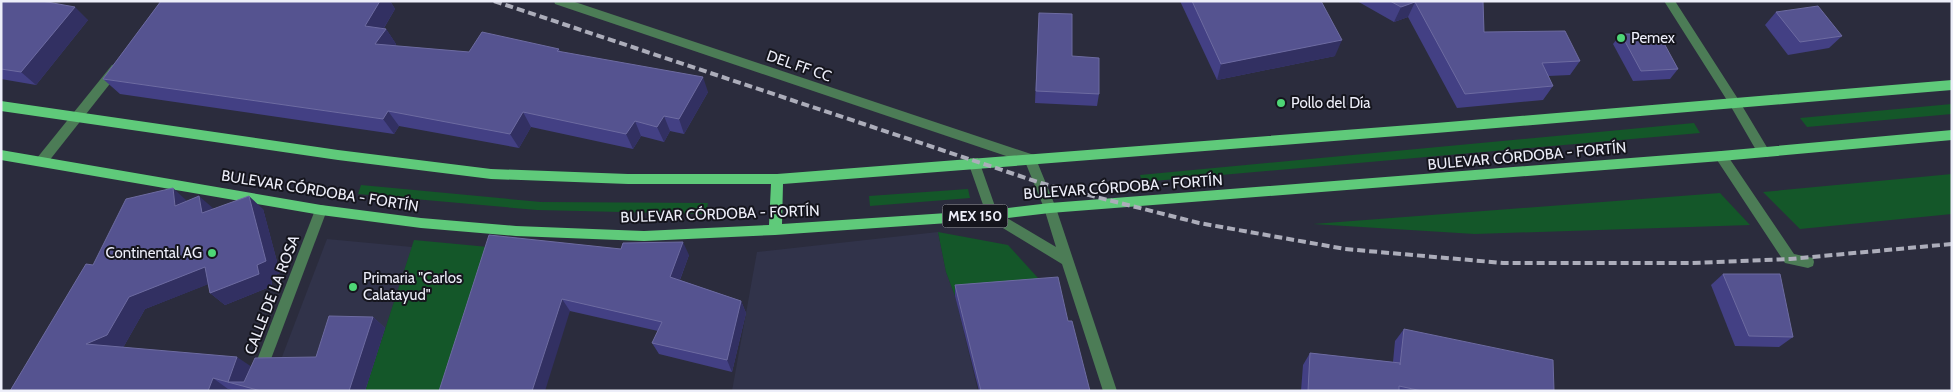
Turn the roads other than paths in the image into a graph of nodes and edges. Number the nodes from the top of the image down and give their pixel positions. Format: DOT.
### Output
graph roads {
  1 [pos="559,1"];
  2 [pos="1669,1"];
  3 [pos="124,56"];
  4 [pos="1952,85"];
  5 [pos="1734,102"];
  6 [pos="1,106"];
  7 [pos="78,118"];
  8 [pos="1952,135"];
  9 [pos="1764,152"];
  10 [pos="1,155"];
  11 [pos="1721,156"];
  12 [pos="1030,159"];
  13 [pos="41,162"];
  14 [pos="974,162"];
  15 [pos="777,179"];
  16 [pos="1050,208"];
  17 [pos="321,210"];
  18 [pos="992,215"];
  19 [pos="775,230"];
  20 [pos="1067,260"];
  21 [pos="1808,262"];
  22 [pos="252,391"];
  23 [pos="1110,391"];
  1 -- 12 [label="street, DEL FF CC"];
  2 -- 5 [label="street"];
  3 -- 7 [label="street"];
  4 -- 5 [label="main road"];
  5 -- 9 [label="street"];
  5 -- 12 [label="main road"];
  6 -- 7 [label="main road"];
  7 -- 13 [label="street"];
  7 -- 15 [label="main road"];
  8 -- 9 [label="main road, BULEVAR CÓRDOBA - FORTÍN / MEX 150"];
  9 -- 11 [label="main road, BULEVAR CÓRDOBA - FORTÍN / MEX 150"];
  10 -- 13 [label="main road, BULEVAR CÓRDOBA - FORTÍN / MEX 150"];
  11 -- 16 [label="main road, BULEVAR CÓRDOBA - FORTÍN / MEX 150"];
  11 -- 21 [label="street"];
  12 -- 14 [label="main road"];
  12 -- 16 [label="street"];
  13 -- 17 [label="main road, BULEVAR CÓRDOBA - FORTÍN / MEX 150"];
  14 -- 15 [label="main road"];
  14 -- 18 [label="street"];
  15 -- 19 [label="main road"];
  16 -- 18 [label="main road, BULEVAR CÓRDOBA - FORTÍN / MEX 150"];
  16 -- 20 [label="street"];
  17 -- 19 [label="main road, BULEVAR CÓRDOBA - FORTÍN / MEX 150"];
  17 -- 22 [label="street, CALLE DE LA ROSA"];
  18 -- 19 [label="main road, BULEVAR CÓRDOBA - FORTÍN / MEX 150"];
  18 -- 20 [label="street"];
  20 -- 23 [label="street"];
}
